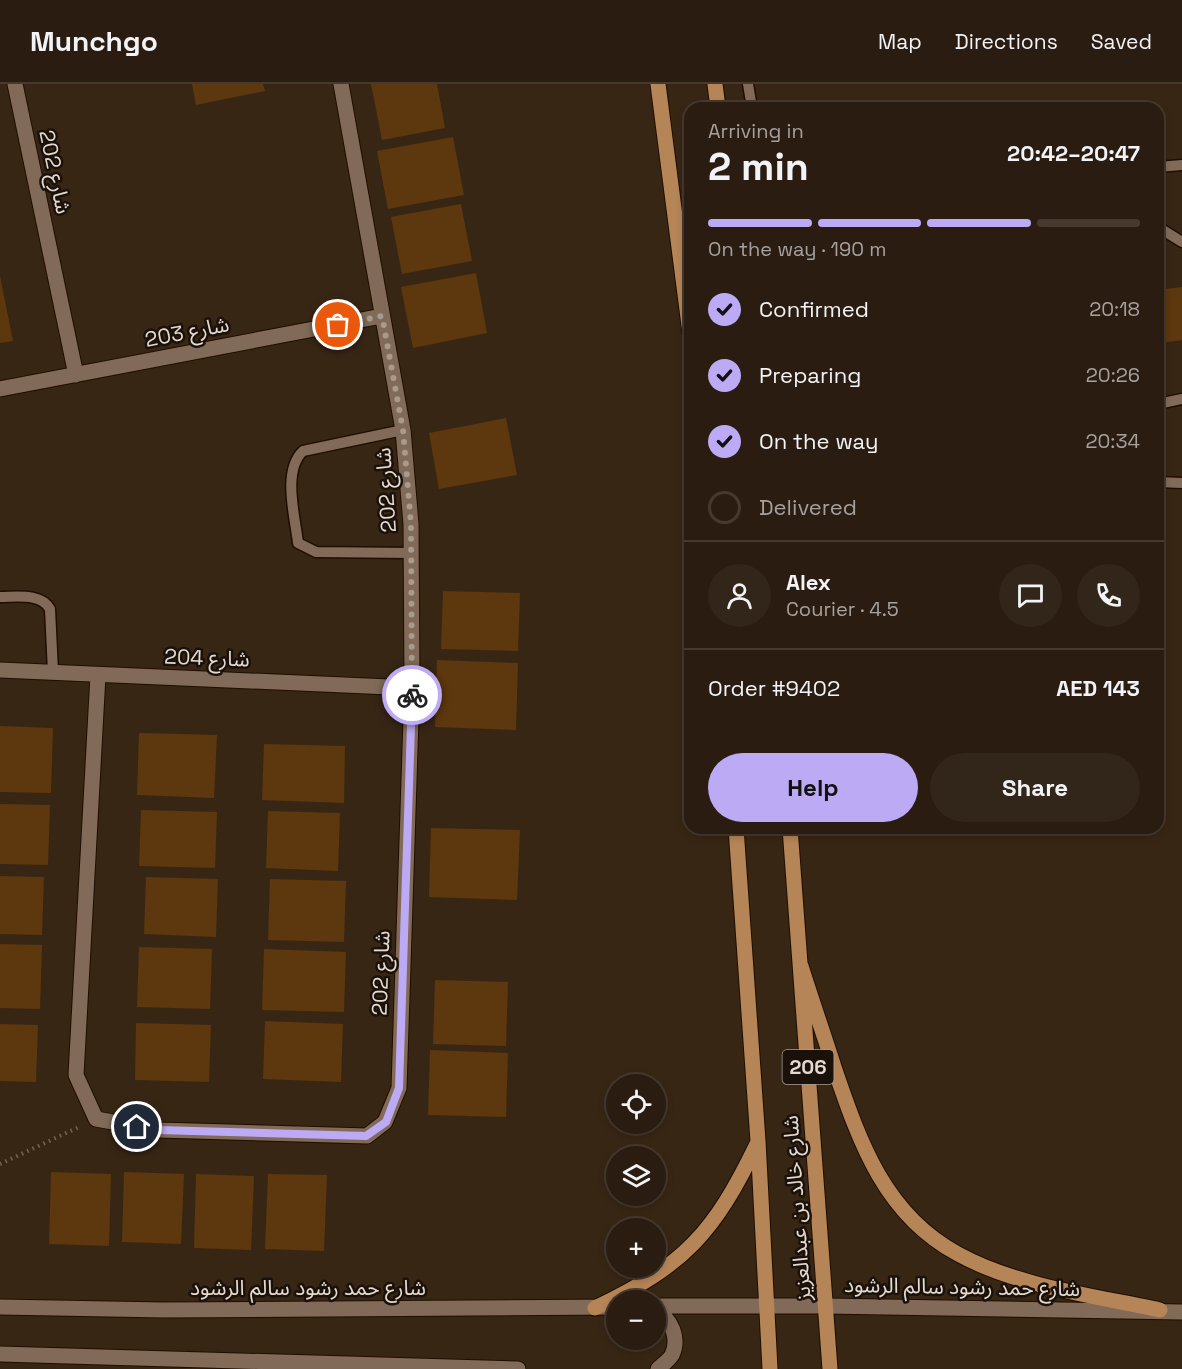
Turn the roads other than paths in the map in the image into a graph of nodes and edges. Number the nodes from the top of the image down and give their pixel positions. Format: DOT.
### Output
graph roads {
  1 [pos="15,84"];
  2 [pos="341,84"];
  3 [pos="658,84"];
  4 [pos="715,84"];
  5 [pos="748,84"];
  6 [pos="717,102"];
  7 [pos="751,102"];
  8 [pos="1182,165"];
  9 [pos="1164,166"];
  10 [pos="1164,230"];
  11 [pos="1182,243"];
  12 [pos="684,286"];
  13 [pos="382,316"];
  14 [pos="76,375"];
  15 [pos="0,389"];
  16 [pos="1182,399"];
  17 [pos="1164,403"];
  18 [pos="403,430"];
  19 [pos="1164,482"];
  20 [pos="1182,483"];
  21 [pos="411,553"];
  22 [pos="0,597"];
  23 [pos="0,670"];
  24 [pos="53,672"];
  25 [pos="98,675"];
  26 [pos="412,688"];
  27 [pos="736,834"];
  28 [pos="790,834"];
  29 [pos="801,966"];
  30 [pos="758,1141"];
  31 [pos="0,1306"];
  32 [pos="666,1306"];
  33 [pos="767,1306"];
  34 [pos="826,1306"];
  35 [pos="606,1307"];
  36 [pos="595,1308"];
  37 [pos="1160,1310"];
  38 [pos="1182,1312"];
  39 [pos="666,1317"];
  40 [pos="0,1354"];
  41 [pos="518,1369"];
  42 [pos="658,1369"];
  43 [pos="770,1369"];
  44 [pos="830,1369"];
  1 -- 14 [label="street, شارع 202"];
  2 -- 13 [label="street, شارع 202"];
  3 -- 12 [label="main road"];
  4 -- 6 [label="main road"];
  5 -- 7 [label="lane"];
  8 -- 9 [label="lane"];
  10 -- 11 [label="lane"];
  13 -- 14 [label="street, شارع 203"];
  13 -- 18 [label="street, شارع 202"];
  14 -- 15 [label="street, شارع 203"];
  16 -- 17 [label="lane"];
  18 -- 21 [label="street, شارع 202"];
  18 -- 21 [label="lane"];
  19 -- 20 [label="lane"];
  21 -- 26 [label="street, شارع 202"];
  22 -- 24 [label="lane"];
  23 -- 24 [label="street, شارع 204"];
  24 -- 25 [label="street, شارع 204"];
  25 -- 26 [label="street, شارع 204"];
  25 -- 26 [label="street, شارع 202"];
  27 -- 30 [label="main road, شارع خالد بن عبدالعزيز / 206"];
  28 -- 29 [label="main road, شارع خالد بن عبدالعزيز / 206"];
  29 -- 34 [label="main road, شارع خالد بن عبدالعزيز / 206"];
  29 -- 37 [label="main road"];
  30 -- 33 [label="main road, شارع خالد بن عبدالعزيز / 206"];
  30 -- 36 [label="main road"];
  31 -- 36 [label="street, شارع حمد رشود سالم الرشود"];
  32 -- 33 [label="street, شارع حمد رشود سالم الرشود"];
  33 -- 34 [label="street, شارع حمد رشود سالم الرشود"];
  33 -- 43 [label="main road, شارع خالد بن عبدالعزيز / 206"];
  34 -- 37 [label="street, شارع حمد رشود سالم الرشود"];
  34 -- 44 [label="main road, شارع خالد بن عبدالعزيز / 206"];
  35 -- 36 [label="street, شارع حمد رشود سالم الرشود"];
  37 -- 38 [label="street, شارع حمد رشود سالم الرشود"];
  39 -- 42 [label="street"];
  40 -- 41 [label="street"];
}
